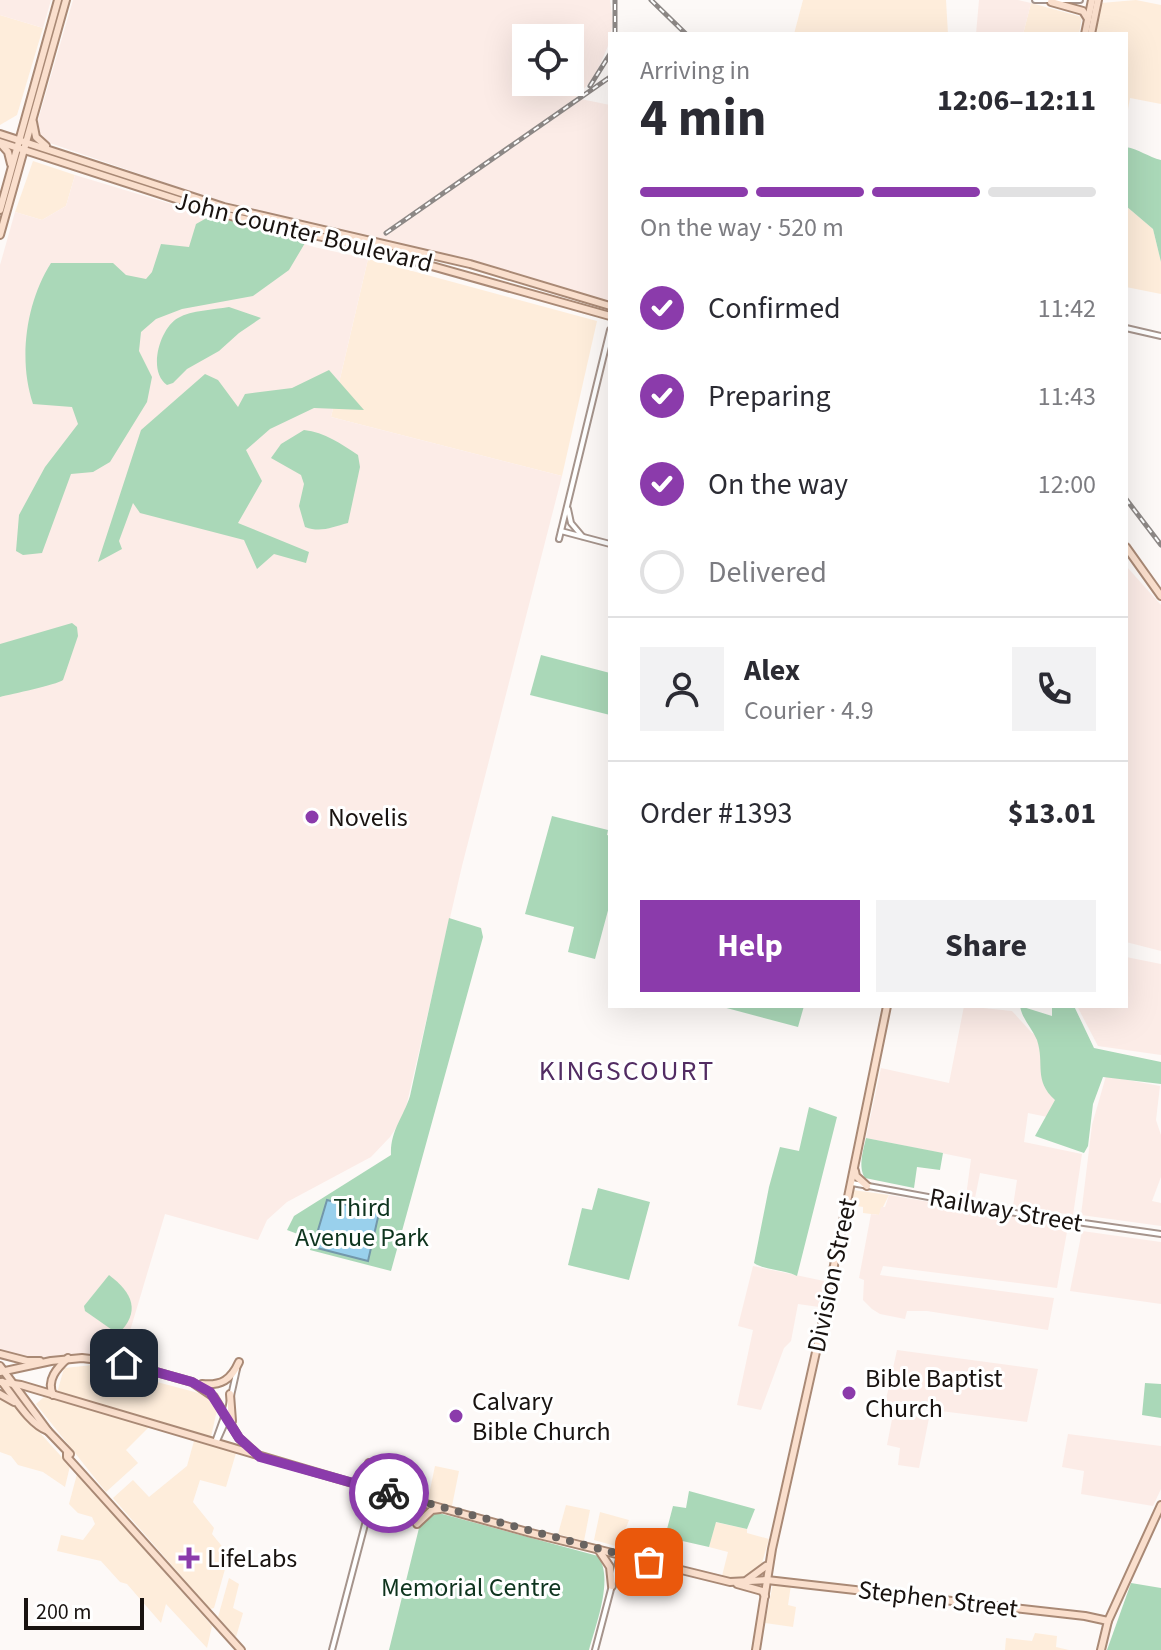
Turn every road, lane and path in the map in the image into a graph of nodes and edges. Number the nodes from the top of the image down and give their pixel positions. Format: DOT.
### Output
graph roads {
  1 [pos="58,0"];
  2 [pos="66,0"];
  3 [pos="1035,0"];
  4 [pos="1080,0"];
  5 [pos="1092,0"];
  6 [pos="1098,0"];
  7 [pos="1051,2"];
  8 [pos="1088,19"];
  9 [pos="1085,32"];
  10 [pos="1091,32"];
  11 [pos="33,118"];
  12 [pos="0,134"];
  13 [pos="23,140"];
  14 [pos="0,142"];
  15 [pos="20,149"];
  16 [pos="63,154"];
  17 [pos="11,168"];
  18 [pos="0,210"];
  19 [pos="0,235"];
  20 [pos="608,305"];
  21 [pos="608,315"];
  22 [pos="1128,328"];
  23 [pos="1161,336"];
  24 [pos="608,338"];
  25 [pos="568,501"];
  26 [pos="561,531"];
  27 [pos="583,537"];
  28 [pos="559,539"];
  29 [pos="608,543"];
  30 [pos="1128,550"];
  31 [pos="1161,596"];
  32 [pos="887,1008"];
  33 [pos="854,1168"];
  34 [pos="851,1183"];
  35 [pos="867,1186"];
  36 [pos="1161,1234"];
  37 [pos="0,1354"];
  38 [pos="68,1358"];
  39 [pos="51,1361"];
  40 [pos="239,1362"];
  41 [pos="1,1370"];
  42 [pos="1,1381"];
  43 [pos="192,1382"];
  44 [pos="14,1384"];
  45 [pos="0,1394"];
  46 [pos="230,1394"];
  47 [pos="50,1395"];
  48 [pos="35,1410"];
  49 [pos="26,1412"];
  50 [pos="225,1414"];
  51 [pos="48,1431"];
  52 [pos="235,1432"];
  53 [pos="215,1443"];
  54 [pos="260,1457"];
  55 [pos="369,1463"];
  56 [pos="371,1472"];
  57 [pos="352,1484"];
  58 [pos="372,1489"];
  59 [pos="394,1494"];
  60 [pos="1161,1505"];
  61 [pos="443,1508"];
  62 [pos="417,1524"];
  63 [pos="774,1544"];
  64 [pos="598,1549"];
  65 [pos="620,1555"];
  66 [pos="769,1563"];
  67 [pos="767,1580"];
  68 [pos="730,1582"];
  69 [pos="743,1582"];
  70 [pos="612,1586"];
  71 [pos="765,1596"];
  72 [pos="1108,1621"];
  73 [pos="241,1650"];
  74 [pos="332,1650"];
  75 [pos="595,1650"];
  76 [pos="756,1650"];
  77 [pos="1101,1650"];
  1 -- 13 [label="main road"];
  2 -- 11 [label="main road"];
  3 -- 7 [label="street"];
  4 -- 7 [label="street"];
  5 -- 8 [label="main road"];
  6 -- 10 [label="main road"];
  7 -- 8 [label="main road"];
  8 -- 9 [label="main road"];
  11 -- 13 [label="main road"];
  11 -- 16 [label="main road"];
  12 -- 13 [label="main road, John Counter Boulevard"];
  13 -- 15 [label="main road"];
  13 -- 16 [label="main road, John Counter Boulevard"];
  14 -- 15 [label="main road, John Counter Boulevard"];
  14 -- 17 [label="main road"];
  15 -- 17 [label="main road"];
  15 -- 19 [label="main road"];
  15 -- 21 [label="main road, John Counter Boulevard"];
  16 -- 20 [label="main road, John Counter Boulevard"];
  17 -- 18 [label="main road"];
  22 -- 23 [label="street"];
  24 -- 25 [label="street"];
  25 -- 26 [label="street"];
  25 -- 27 [label="street"];
  26 -- 27 [label="street"];
  26 -- 28 [label="street"];
  27 -- 29 [label="street"];
  30 -- 31 [label="main road"];
  32 -- 33 [label="main road, Division Street"];
  33 -- 34 [label="main road, Division Street"];
  33 -- 35 [label="main road"];
  34 -- 35 [label="street, Railway Street"];
  34 -- 63 [label="main road, Division Street"];
  35 -- 36 [label="street, Railway Street"];
  37 -- 39 [label="main road"];
  38 -- 39 [label="main road"];
  38 -- 43 [label="main road"];
  38 -- 47 [label="main road"];
  39 -- 41 [label="main road"];
  40 -- 43 [label="main road"];
  40 -- 46 [label="street"];
  41 -- 44 [label="main road"];
  42 -- 44 [label="main road"];
  42 -- 49 [label="main road"];
  43 -- 50 [label="main road"];
  44 -- 47 [label="main road"];
  44 -- 48 [label="main road"];
  45 -- 49 [label="main road"];
  46 -- 50 [label="street"];
  46 -- 52 [label="main road"];
  47 -- 48 [label="main road"];
  47 -- 53 [label="main road"];
  48 -- 51 [label="main road"];
  49 -- 51 [label="main road"];
  50 -- 52 [label="main road"];
  50 -- 53 [label="street"];
  51 -- 73 [label="main road"];
  52 -- 54 [label="main road"];
  53 -- 54 [label="main road"];
  54 -- 57 [label="main road"];
  55 -- 57 [label="main road"];
  56 -- 59 [label="main road"];
  57 -- 58 [label="main road"];
  58 -- 59 [label="main road"];
  58 -- 74 [label="street"];
  59 -- 61 [label="main road"];
  60 -- 72 [label="main road"];
  61 -- 62 [label="main road"];
  61 -- 64 [label="main road"];
  63 -- 66 [label="main road, Division Street"];
  63 -- 67 [label="main road, Division Street"];
  64 -- 65 [label="main road"];
  64 -- 70 [label="main road"];
  65 -- 68 [label="main road"];
  65 -- 70 [label="street"];
  66 -- 67 [label="main road, Division Street"];
  66 -- 69 [label="main road"];
  67 -- 69 [label="main road, Stephen Street"];
  67 -- 71 [label="main road, Division Street"];
  67 -- 72 [label="main road, Stephen Street"];
  68 -- 69 [label="main road, Stephen Street"];
  68 -- 71 [label="main road"];
  70 -- 75 [label="street"];
  71 -- 76 [label="main road, Division Street"];
  72 -- 77 [label="main road"];
}
